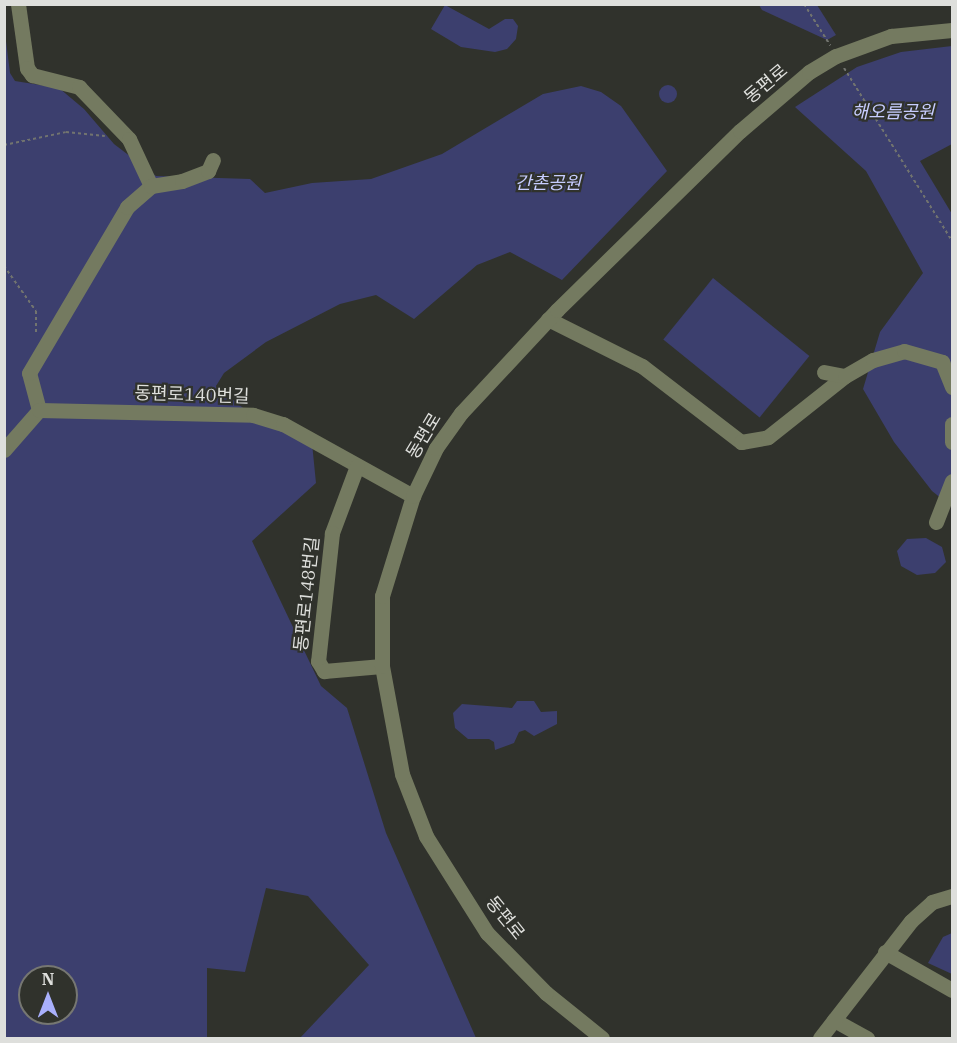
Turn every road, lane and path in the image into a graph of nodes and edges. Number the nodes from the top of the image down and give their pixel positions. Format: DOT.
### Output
graph roads {
  1 [pos="18,4"];
  2 [pos="804,4"];
  3 [pos="952,30"];
  4 [pos="836,56"];
  5 [pos="129,139"];
  6 [pos="4,145"];
  7 [pos="213,160"];
  8 [pos="151,186"];
  9 [pos="952,241"];
  10 [pos="4,266"];
  11 [pos="548,319"];
  12 [pos="36,361"];
  13 [pos="824,372"];
  14 [pos="845,376"];
  15 [pos="952,387"];
  16 [pos="39,410"];
  17 [pos="952,424"];
  18 [pos="952,442"];
  19 [pos="4,450"];
  20 [pos="357,466"];
  21 [pos="952,481"];
  22 [pos="412,496"];
  23 [pos="936,522"];
  24 [pos="382,666"];
  25 [pos="952,896"];
  26 [pos="885,952"];
  27 [pos="952,990"];
  28 [pos="834,1020"];
  29 [pos="602,1038"];
  30 [pos="820,1038"];
  31 [pos="867,1038"];
  1 -- 5 [label="street"];
  2 -- 4 [label="path"];
  3 -- 4 [label="street, 동편로"];
  4 -- 9 [label="path"];
  4 -- 11 [label="street, 동편로"];
  5 -- 6 [label="path"];
  5 -- 8 [label="street"];
  7 -- 8 [label="street"];
  8 -- 12 [label="street"];
  10 -- 12 [label="path"];
  11 -- 14 [label="street"];
  11 -- 22 [label="street, 동편로"];
  12 -- 16 [label="street"];
  13 -- 14 [label="street"];
  14 -- 15 [label="street"];
  16 -- 19 [label="street"];
  16 -- 20 [label="street, 동편로140번길"];
  17 -- 18 [label="street"];
  20 -- 22 [label="street, 동편로140번길"];
  20 -- 24 [label="street, 동편로148번길"];
  21 -- 23 [label="street"];
  22 -- 24 [label="street, 동편로"];
  24 -- 29 [label="street, 동편로"];
  25 -- 26 [label="street"];
  26 -- 27 [label="street"];
  26 -- 28 [label="street"];
  28 -- 30 [label="street"];
  28 -- 31 [label="street"];
}
